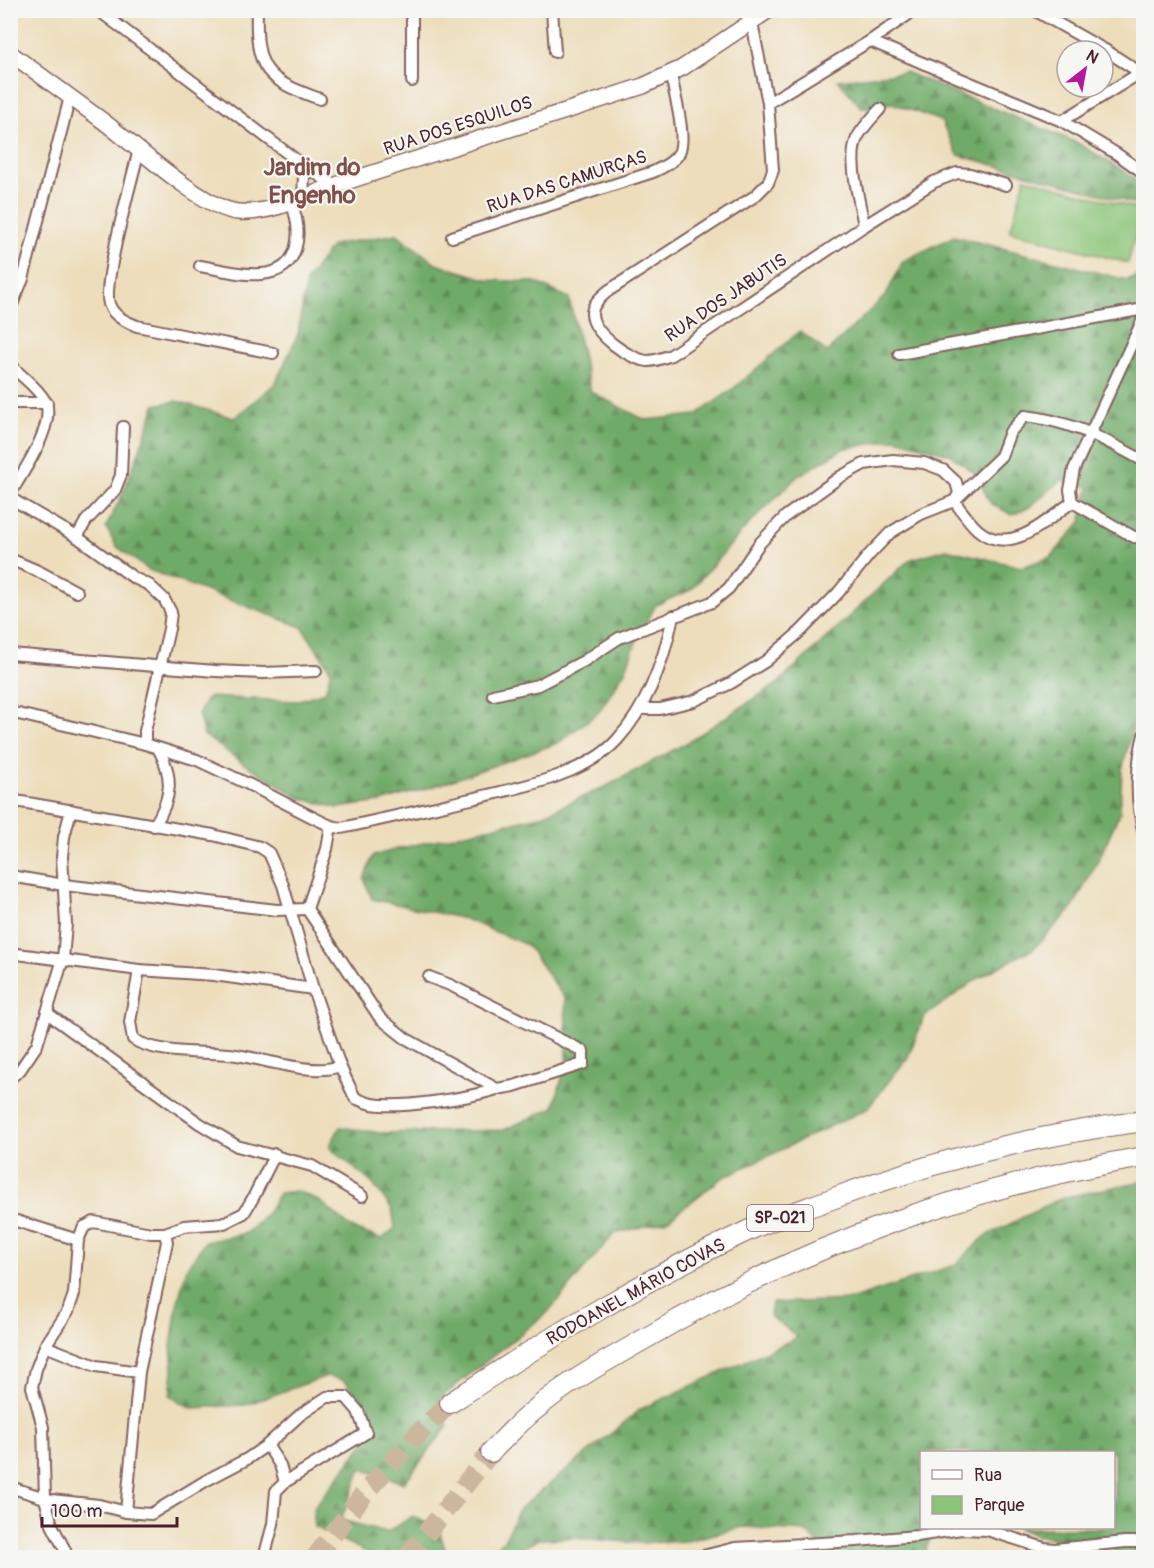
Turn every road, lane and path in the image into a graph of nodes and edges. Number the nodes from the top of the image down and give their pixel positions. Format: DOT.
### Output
graph roads {
  1 [pos="98,10"];
  2 [pos="257,10"];
  3 [pos="412,10"];
  4 [pos="552,10"];
  5 [pos="769,10"];
  6 [pos="915,10"];
  7 [pos="1034,10"];
  8 [pos="752,23"];
  9 [pos="870,41"];
  10 [pos="555,52"];
  11 [pos="10,53"];
  12 [pos="1142,74"];
  13 [pos="671,75"];
  14 [pos="412,81"];
  15 [pos="70,97"];
  16 [pos="320,99"];
  17 [pos="768,103"];
  18 [pos="880,109"];
  19 [pos="1062,122"];
  20 [pos="139,149"];
  21 [pos="299,162"];
  22 [pos="1143,173"];
  23 [pos="1006,185"];
  24 [pos="335,186"];
  25 [pos="297,200"];
  26 [pos="864,226"];
  27 [pos="452,237"];
  28 [pos="200,266"];
  29 [pos="10,309"];
  30 [pos="1143,309"];
  31 [pos="1143,317"];
  32 [pos="273,353"];
  33 [pos="899,354"];
  34 [pos="10,364"];
  35 [pos="10,403"];
  36 [pos="46,403"];
  37 [pos="123,428"];
  38 [pos="1091,432"];
  39 [pos="1143,461"];
  40 [pos="10,496"];
  41 [pos="954,501"];
  42 [pos="1072,502"];
  43 [pos="77,537"];
  44 [pos="1143,538"];
  45 [pos="10,560"];
  46 [pos="77,592"];
  47 [pos="673,616"];
  48 [pos="10,654"];
  49 [pos="161,667"];
  50 [pos="316,671"];
  51 [pos="493,695"];
  52 [pos="641,709"];
  53 [pos="10,712"];
  54 [pos="1143,735"];
  55 [pos="145,744"];
  56 [pos="158,748"];
  57 [pos="10,800"];
  58 [pos="71,810"];
  59 [pos="154,826"];
  60 [pos="331,826"];
  61 [pos="1143,833"];
  62 [pos="10,876"];
  63 [pos="64,885"];
  64 [pos="290,909"];
  65 [pos="307,909"];
  66 [pos="10,952"];
  67 [pos="63,959"];
  68 [pos="140,970"];
  69 [pos="429,977"];
  70 [pos="313,989"];
  71 [pos="47,1013"];
  72 [pos="340,1066"];
  73 [pos="10,1078"];
  74 [pos="497,1089"];
  75 [pos="1143,1121"];
  76 [pos="275,1154"];
  77 [pos="1143,1156"];
  78 [pos="362,1196"];
  79 [pos="10,1219"];
  80 [pos="165,1233"];
  81 [pos="78,1240"];
  82 [pos="45,1346"];
  83 [pos="139,1372"];
  84 [pos="450,1403"];
  85 [pos="267,1444"];
  86 [pos="491,1452"];
  87 [pos="285,1482"];
  88 [pos="10,1487"];
  89 [pos="45,1498"];
  90 [pos="126,1512"];
  91 [pos="1143,1542"];
  92 [pos="65,1550"];
  93 [pos="264,1557"];
  94 [pos="695,1557"];
  1 -- 21 [label="street"];
  2 -- 16 [label="street"];
  3 -- 14 [label="street"];
  4 -- 10 [label="street"];
  5 -- 8 [label="street, RUA DOS ESQUILOS"];
  6 -- 9 [label="street"];
  7 -- 12 [label="street"];
  8 -- 13 [label="street, RUA DOS ESQUILOS"];
  8 -- 17 [label="street, RUA DOS JABUTIS"];
  9 -- 17 [label="street"];
  9 -- 19 [label="street"];
  11 -- 15 [label="street, RUA DOS ESQUILOS"];
  12 -- 19 [label="street"];
  13 -- 24 [label="street, RUA DOS ESQUILOS"];
  13 -- 27 [label="street, RUA DAS CAMURÇAS"];
  15 -- 20 [label="street, RUA DOS ESQUILOS"];
  15 -- 29 [label="street"];
  17 -- 26 [label="street, RUA DOS JABUTIS"];
  18 -- 26 [label="street"];
  19 -- 22 [label="street"];
  20 -- 25 [label="street, RUA DOS ESQUILOS"];
  20 -- 32 [label="street"];
  21 -- 24 [label="street"];
  21 -- 25 [label="street"];
  23 -- 26 [label="street, RUA DOS JABUTIS"];
  24 -- 25 [label="street, RUA DOS ESQUILOS"];
  25 -- 28 [label="street"];
  30 -- 33 [label="street"];
  31 -- 38 [label="street"];
  34 -- 36 [label="street"];
  35 -- 36 [label="street"];
  36 -- 40 [label="street"];
  37 -- 43 [label="street"];
  38 -- 39 [label="street"];
  38 -- 41 [label="street"];
  38 -- 42 [label="street"];
  40 -- 43 [label="street"];
  41 -- 42 [label="street"];
  41 -- 47 [label="street"];
  41 -- 52 [label="street"];
  42 -- 44 [label="street"];
  43 -- 49 [label="street"];
  45 -- 46 [label="street"];
  47 -- 51 [label="street"];
  47 -- 52 [label="street"];
  48 -- 49 [label="street"];
  49 -- 50 [label="street"];
  49 -- 55 [label="street"];
  52 -- 60 [label="street"];
  53 -- 55 [label="street"];
  54 -- 61 [label="street"];
  55 -- 56 [label="street"];
  56 -- 59 [label="street"];
  56 -- 60 [label="street"];
  57 -- 58 [label="street"];
  58 -- 59 [label="street"];
  58 -- 63 [label="street"];
  59 -- 64 [label="street"];
  60 -- 65 [label="street"];
  62 -- 63 [label="street"];
  63 -- 64 [label="street"];
  63 -- 67 [label="street"];
  64 -- 65 [label="street"];
  64 -- 70 [label="street"];
  65 -- 74 [label="street"];
  66 -- 67 [label="street"];
  67 -- 68 [label="street"];
  67 -- 71 [label="street"];
  68 -- 70 [label="street"];
  68 -- 72 [label="street"];
  69 -- 74 [label="street"];
  70 -- 72 [label="street"];
  71 -- 73 [label="street"];
  71 -- 76 [label="street"];
  72 -- 74 [label="street"];
  75 -- 84 [label="highway, RODOANEL MÁRIO COVAS / SP-021"];
  76 -- 78 [label="street"];
  76 -- 80 [label="street"];
  77 -- 86 [label="highway, SP-021"];
  79 -- 81 [label="street"];
  80 -- 81 [label="street"];
  80 -- 83 [label="street"];
  81 -- 82 [label="street"];
  82 -- 83 [label="street"];
  82 -- 89 [label="street"];
  83 -- 90 [label="street"];
  85 -- 87 [label="street"];
  85 -- 87 [label="street"];
  85 -- 90 [label="street"];
  87 -- 93 [label="street"];
  88 -- 89 [label="street"];
  89 -- 90 [label="street"];
  89 -- 92 [label="street"];
  91 -- 94 [label="street"];
}
